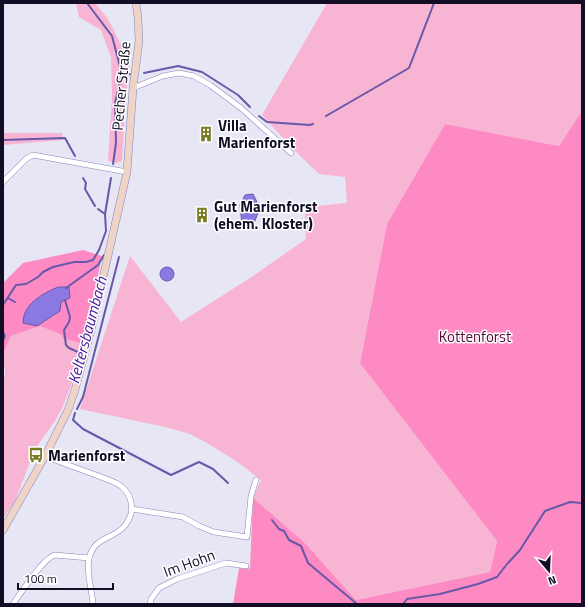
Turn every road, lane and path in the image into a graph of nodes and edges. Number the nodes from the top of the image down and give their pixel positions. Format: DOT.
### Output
graph roads {
  1 [pos="136,3"];
  2 [pos="133,88"];
  3 [pos="291,153"];
  4 [pos="127,172"];
  5 [pos="3,182"];
  6 [pos="45,456"];
  7 [pos="256,480"];
  8 [pos="132,509"];
  9 [pos="3,530"];
  10 [pos="89,558"];
  11 [pos="246,566"];
  12 [pos="13,604"];
  13 [pos="92,604"];
  14 [pos="150,604"];
  1 -- 2 [label="main road, Pecher Straße"];
  2 -- 3 [label="street"];
  2 -- 4 [label="main road, Pecher Straße"];
  4 -- 5 [label="street"];
  4 -- 6 [label="main road, Pecher Straße"];
  6 -- 8 [label="street"];
  6 -- 9 [label="main road, Pecher Straße"];
  7 -- 8 [label="street"];
  8 -- 10 [label="street"];
  10 -- 12 [label="street"];
  10 -- 13 [label="street"];
  11 -- 14 [label="street, Im Hohn"];
}
